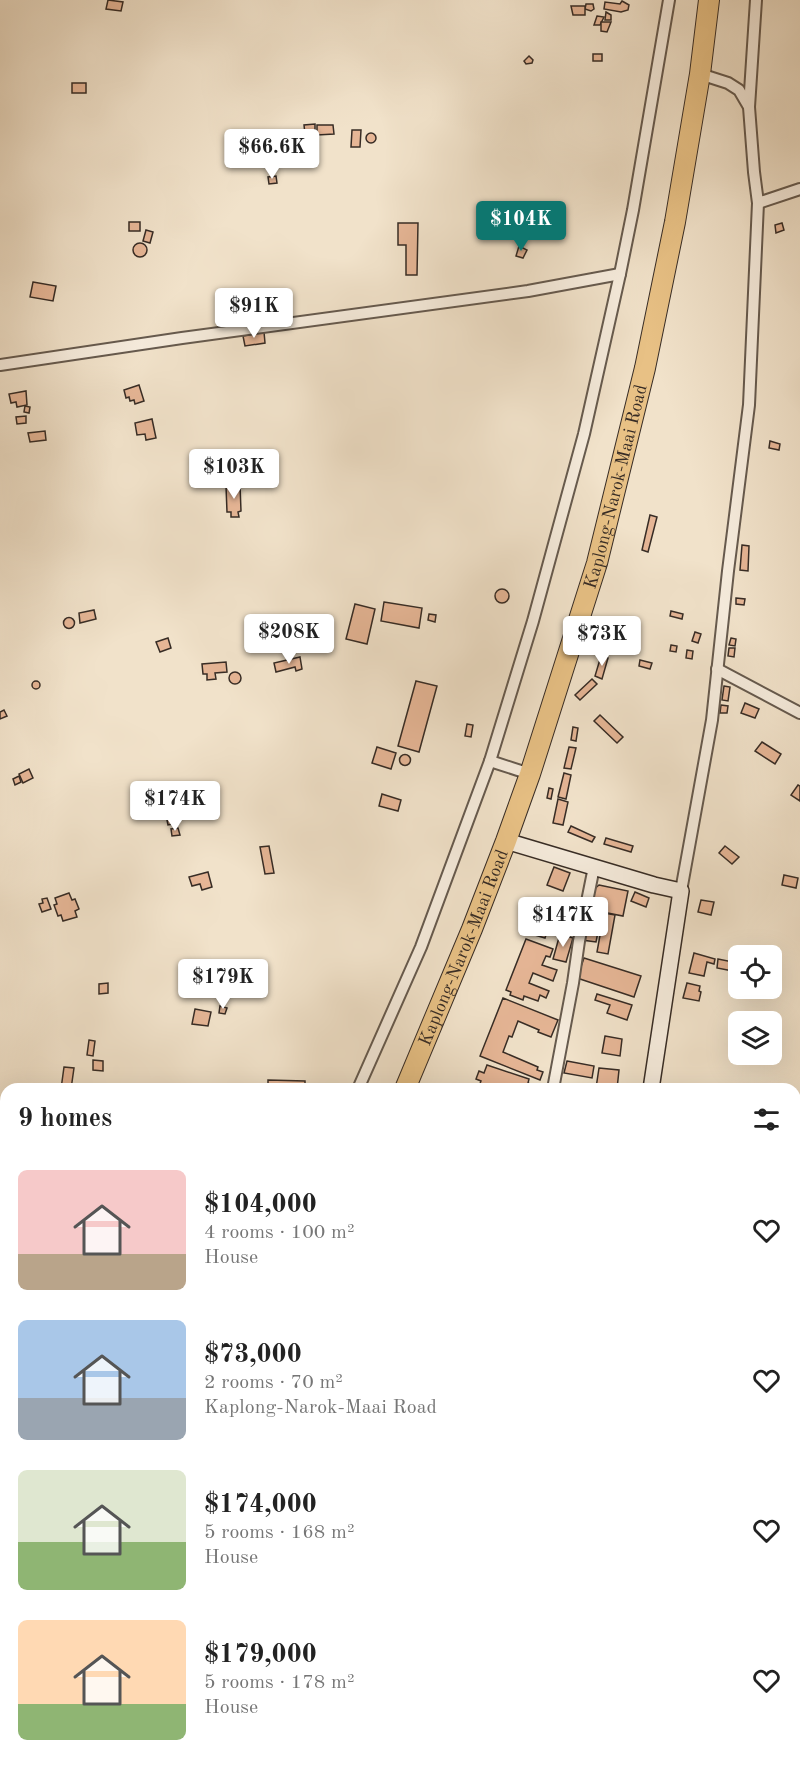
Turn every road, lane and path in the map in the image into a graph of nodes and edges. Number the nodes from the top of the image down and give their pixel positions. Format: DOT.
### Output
graph roads {
  1 [pos="669,0"];
  2 [pos="709,0"];
  3 [pos="756,0"];
  4 [pos="700,74"];
  5 [pos="749,107"];
  6 [pos="800,189"];
  7 [pos="759,203"];
  8 [pos="620,274"];
  9 [pos="0,365"];
  10 [pos="717,669"];
  11 [pos="800,713"];
  12 [pos="490,761"];
  13 [pos="530,774"];
  14 [pos="506,841"];
  15 [pos="594,867"];
  16 [pos="681,891"];
  17 [pos="361,1083"];
  18 [pos="408,1083"];
  19 [pos="554,1083"];
  20 [pos="652,1083"];
  1 -- 8 [label="street"];
  2 -- 4 [label="highway, Kaplong-Narok-Maai Road"];
  3 -- 5 [label="street"];
  4 -- 5 [label="street"];
  4 -- 13 [label="highway, Kaplong-Narok-Maai Road"];
  5 -- 7 [label="street"];
  6 -- 7 [label="street"];
  7 -- 10 [label="street"];
  8 -- 9 [label="street"];
  8 -- 12 [label="street"];
  10 -- 11 [label="street"];
  10 -- 16 [label="street"];
  12 -- 13 [label="street"];
  12 -- 17 [label="street"];
  13 -- 14 [label="highway, Kaplong-Narok-Maai Road"];
  14 -- 15 [label="street"];
  14 -- 18 [label="highway, Kaplong-Narok-Maai Road"];
  15 -- 16 [label="street"];
  15 -- 19 [label="street"];
  16 -- 20 [label="street"];
}
